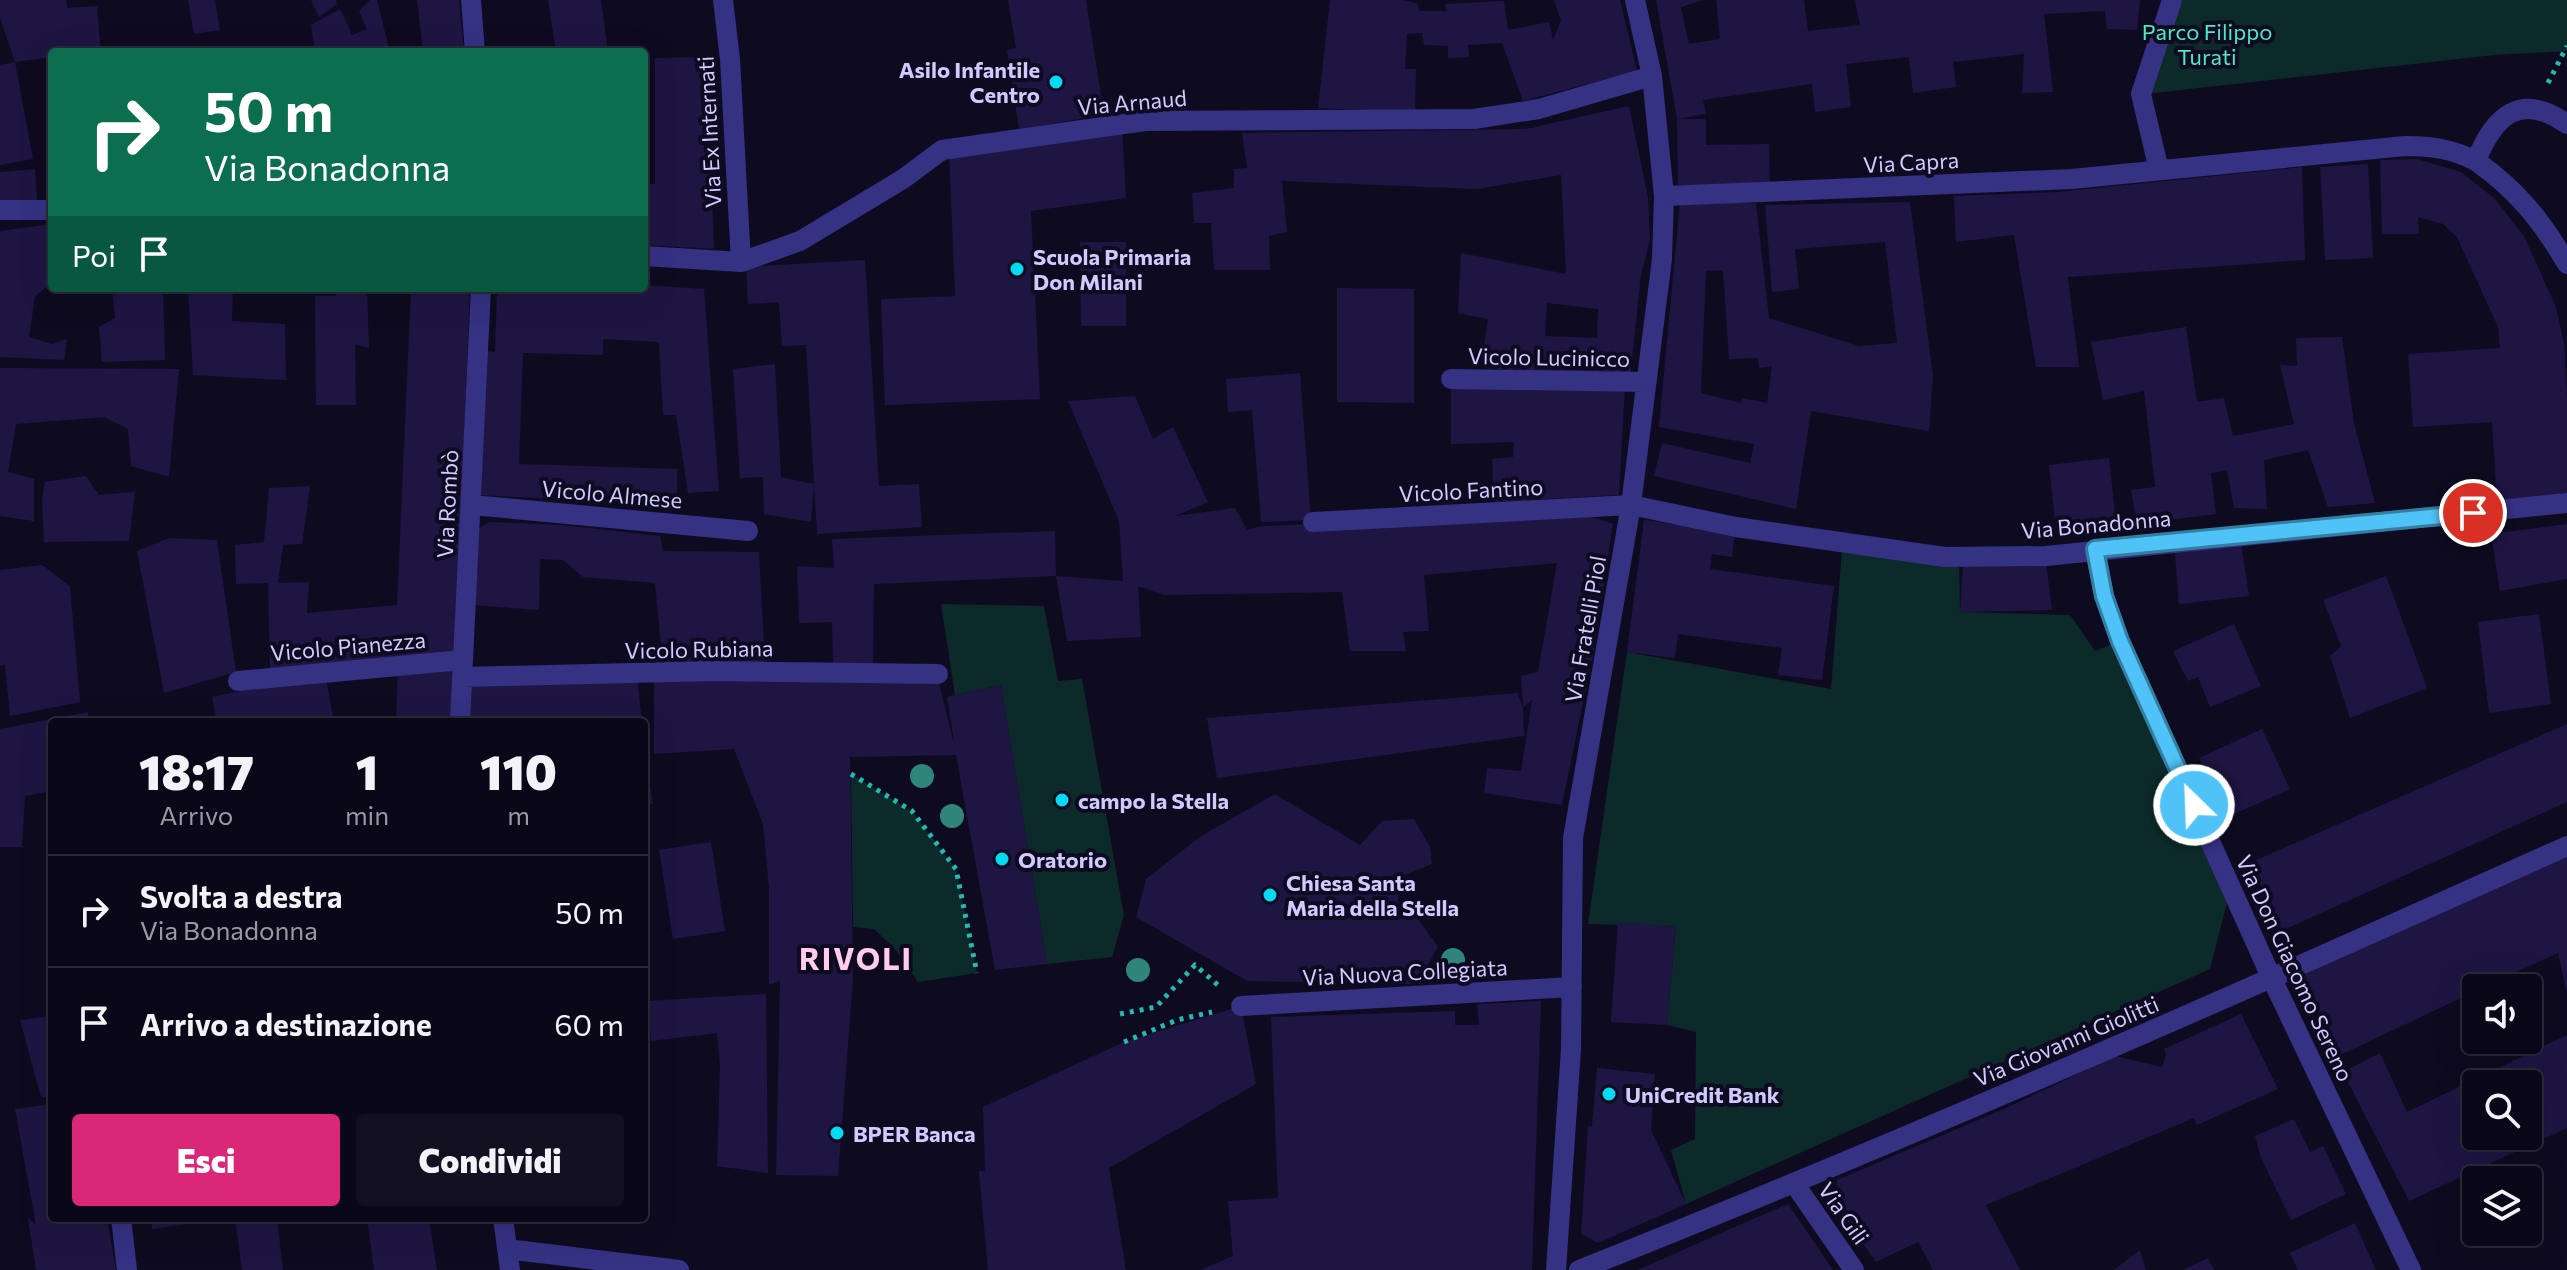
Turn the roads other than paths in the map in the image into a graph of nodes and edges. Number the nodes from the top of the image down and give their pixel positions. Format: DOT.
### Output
graph roads {
  1 [pos="471,0"];
  2 [pos="723,0"];
  3 [pos="1635,0"];
  4 [pos="2172,0"];
  5 [pos="475,48"];
  6 [pos="1652,76"];
  7 [pos="2567,124"];
  8 [pos="2476,161"];
  9 [pos="2159,170"];
  10 [pos="1664,196"];
  11 [pos="0,210"];
  12 [pos="48,210"];
  13 [pos="648,256"];
  14 [pos="741,262"];
  15 [pos="2567,264"];
  16 [pos="481,292"];
  17 [pos="1451,379"];
  18 [pos="1646,382"];
  19 [pos="2567,503"];
  20 [pos="472,505"];
  21 [pos="1631,505"];
  22 [pos="1313,522"];
  23 [pos="748,531"];
  24 [pos="2095,549"];
  25 [pos="462,668"];
  26 [pos="938,674"];
  27 [pos="238,681"];
  28 [pos="460,718"];
  29 [pos="2567,846"];
  30 [pos="2272,979"];
  31 [pos="1572,987"];
  32 [pos="1241,1006"];
  33 [pos="1794,1183"];
  34 [pos="121,1222"];
  35 [pos="504,1222"];
  36 [pos="509,1260"];
  37 [pos="127,1270"];
  38 [pos="679,1270"];
  39 [pos="1556,1270"];
  40 [pos="1579,1270"];
  41 [pos="1854,1270"];
  42 [pos="2411,1270"];
  1 -- 5 [label="street"];
  2 -- 14 [label="street, Via Ex Internati"];
  3 -- 6 [label="street, Via Fratelli Piol"];
  4 -- 9 [label="street"];
  6 -- 10 [label="street, Via Fratelli Piol"];
  6 -- 14 [label="street, Via Arnaud"];
  7 -- 8 [label="street"];
  8 -- 9 [label="street, Via Capra"];
  8 -- 15 [label="street, Via Capra"];
  9 -- 10 [label="street, Via Capra"];
  10 -- 18 [label="street, Via Fratelli Piol"];
  11 -- 12 [label="street"];
  13 -- 14 [label="street, Via Arnaud"];
  16 -- 20 [label="street, Via Rombò"];
  17 -- 18 [label="street, Vicolo Lucinicco"];
  18 -- 21 [label="street, Via Fratelli Piol"];
  19 -- 24 [label="street, Via Bonadonna"];
  20 -- 23 [label="street, Vicolo Almese"];
  20 -- 25 [label="street, Via Rombò"];
  21 -- 22 [label="street, Vicolo Fantino"];
  21 -- 24 [label="street, Via Bonadonna"];
  21 -- 31 [label="street, Via Fratelli Piol"];
  24 -- 30 [label="street, Via Don Giacomo Sereno"];
  25 -- 26 [label="street, Vicolo Rubiana"];
  25 -- 27 [label="street, Vicolo Pianezza"];
  25 -- 28 [label="street, Via Rombò"];
  29 -- 30 [label="street, Via Giovanni Giolitti"];
  30 -- 33 [label="street, Via Giovanni Giolitti"];
  30 -- 42 [label="street, Via Don Giacomo Sereno"];
  31 -- 32 [label="street, Via Nuova Collegiata"];
  31 -- 39 [label="street, Via Fratelli Piol"];
  33 -- 40 [label="street, Via Giovanni Giolitti"];
  33 -- 41 [label="street, Via Gili"];
  34 -- 37 [label="street"];
  35 -- 36 [label="street"];
  36 -- 38 [label="street"];
}
